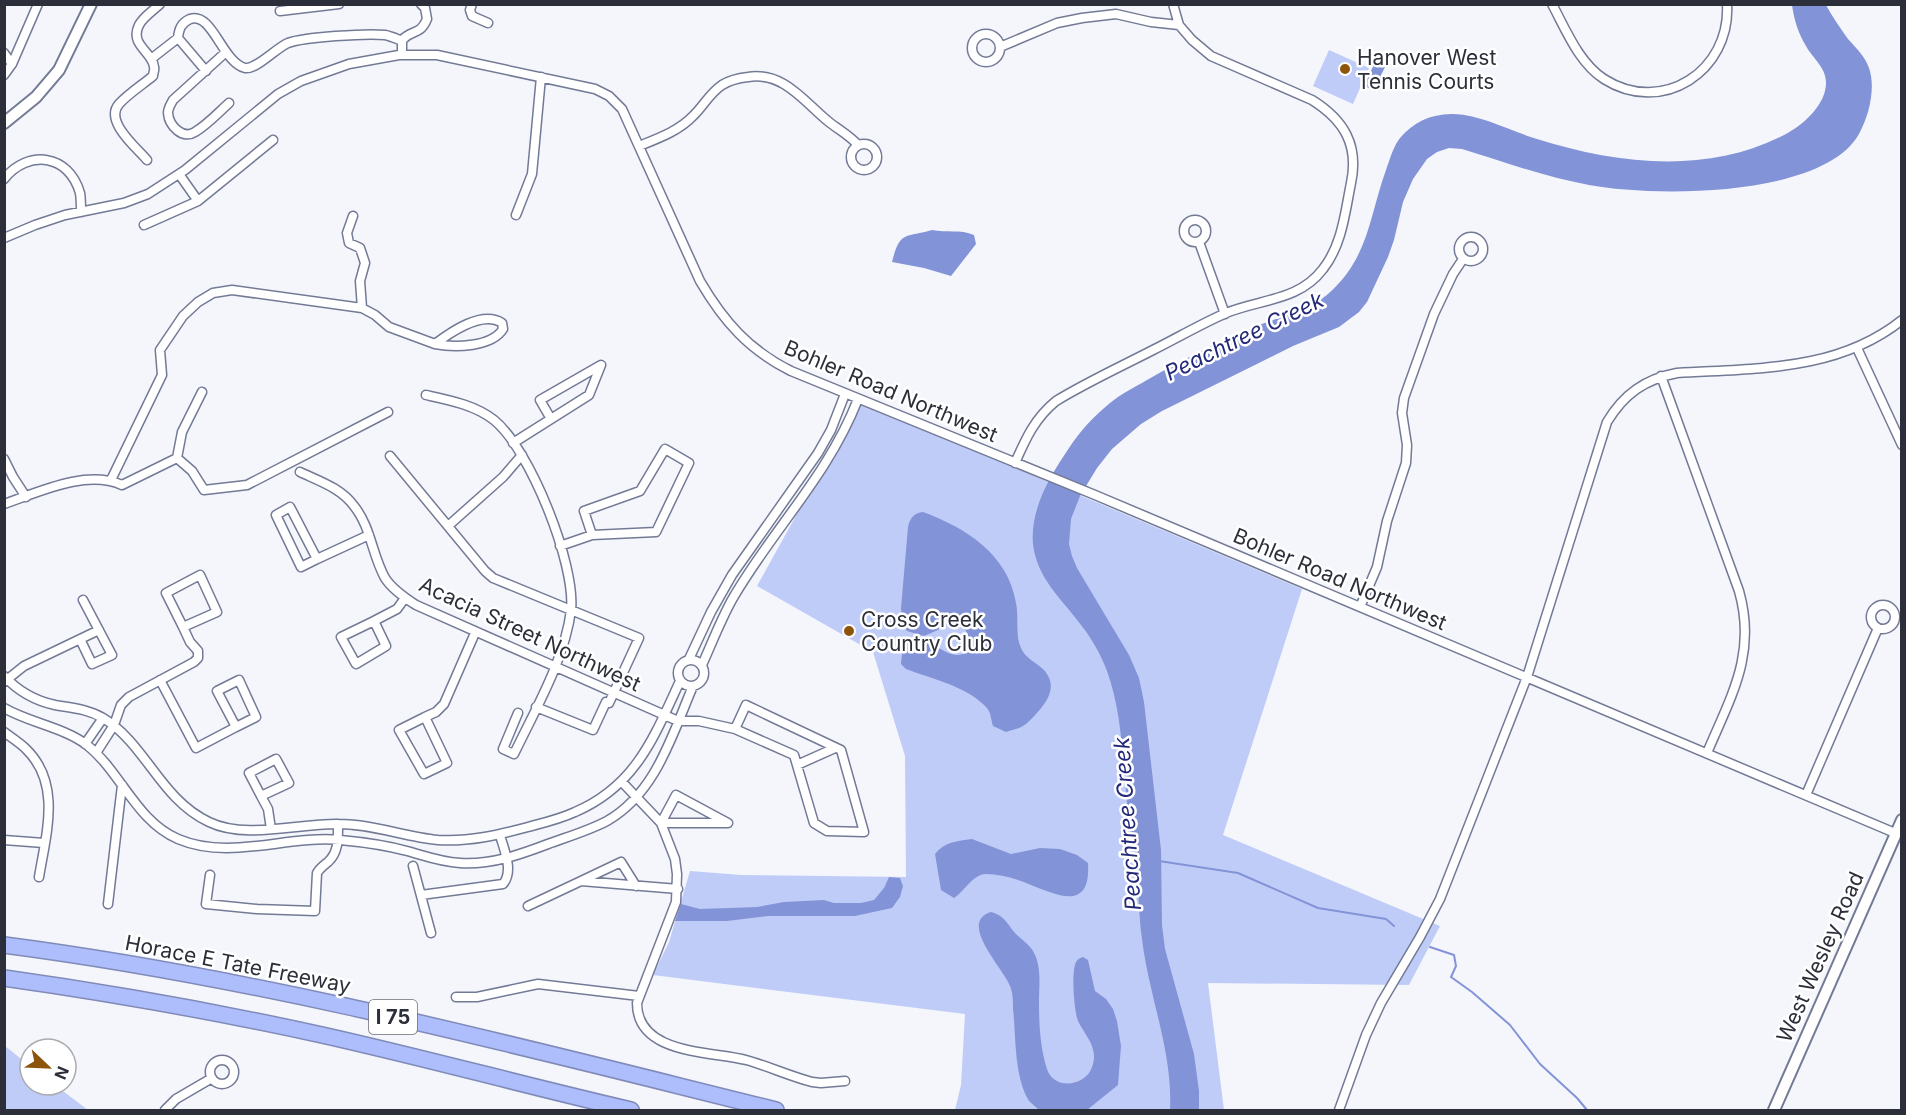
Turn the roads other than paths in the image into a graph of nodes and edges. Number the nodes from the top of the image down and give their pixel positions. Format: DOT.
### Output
graph roads {
  1 [pos="38,4"];
  2 [pos="91,4"];
  3 [pos="160,4"];
  4 [pos="339,4"];
  5 [pos="421,4"];
  6 [pos="472,4"];
  7 [pos="1173,4"];
  8 [pos="1552,4"];
  9 [pos="1726,4"];
  10 [pos="280,11"];
  11 [pos="488,23"];
  12 [pos="1179,25"];
  13 [pos="178,38"];
  14 [pos="402,41"];
  15 [pos="1000,47"];
  16 [pos="226,52"];
  17 [pos="4,53"];
  18 [pos="402,54"];
  19 [pos="151,59"];
  20 [pos="12,64"];
  21 [pos="206,71"];
  22 [pos="4,75"];
  23 [pos="541,77"];
  24 [pos="229,103"];
  25 [pos="4,123"];
  26 [pos="273,140"];
  27 [pos="858,145"];
  28 [pos="639,146"];
  29 [pos="147,160"];
  30 [pos="179,174"];
  31 [pos="4,179"];
  32 [pos="198,201"];
  33 [pos="81,212"];
  34 [pos="516,215"];
  35 [pos="353,216"];
  36 [pos="144,225"];
  37 [pos="4,238"];
  38 [pos="1199,242"];
  39 [pos="1463,259"];
  40 [pos="362,308"];
  41 [pos="1225,314"];
  42 [pos="1902,320"];
  43 [pos="435,344"];
  44 [pos="1857,348"];
  45 [pos="1660,376"];
  46 [pos="202,392"];
  47 [pos="845,394"];
  48 [pos="426,395"];
  49 [pos="858,399"];
  50 [pos="388,412"];
  51 [pos="551,419"];
  52 [pos="513,443"];
  53 [pos="1902,445"];
  54 [pos="522,455"];
  55 [pos="390,456"];
  56 [pos="177,458"];
  57 [pos="4,459"];
  58 [pos="1015,463"];
  59 [pos="300,472"];
  60 [pos="111,480"];
  61 [pos="26,497"];
  62 [pos="4,504"];
  63 [pos="448,526"];
  64 [pos="369,535"];
  65 [pos="592,535"];
  66 [pos="560,546"];
  67 [pos="317,559"];
  68 [pos="405,598"];
  69 [pos="83,600"];
  70 [pos="1360,607"];
  71 [pos="571,610"];
  72 [pos="374,621"];
  73 [pos="183,627"];
  74 [pos="1878,628"];
  75 [pos="99,630"];
  76 [pos="475,633"];
  77 [pos="80,639"];
  78 [pos="689,659"];
  79 [pos="702,665"];
  80 [pos="555,667"];
  81 [pos="1527,677"];
  82 [pos="5,679"];
  83 [pos="160,680"];
  84 [pos="680,681"];
  85 [pos="693,686"];
  86 [pos="615,693"];
  87 [pos="536,707"];
  88 [pos="4,708"];
  89 [pos="518,713"];
  90 [pos="664,715"];
  91 [pos="425,717"];
  92 [pos="103,718"];
  93 [pos="678,721"];
  94 [pos="114,725"];
  95 [pos="236,727"];
  96 [pos="735,729"];
  97 [pos="4,732"];
  98 [pos="85,744"];
  99 [pos="835,748"];
  100 [pos="96,753"];
  101 [pos="1707,753"];
  102 [pos="796,765"];
  103 [pos="622,782"];
  104 [pos="122,785"];
  105 [pos="1806,795"];
  106 [pos="261,796"];
  107 [pos="636,799"];
  108 [pos="1902,820"];
  109 [pos="660,823"];
  110 [pos="338,824"];
  111 [pos="271,829"];
  112 [pos="1895,833"];
  113 [pos="500,835"];
  114 [pos="338,839"];
  115 [pos="4,840"];
  116 [pos="45,843"];
  117 [pos="506,859"];
  118 [pos="413,866"];
  119 [pos="210,874"];
  120 [pos="39,877"];
  121 [pos="581,881"];
  122 [pos="636,886"];
  123 [pos="678,889"];
  124 [pos="421,895"];
  125 [pos="108,904"];
  126 [pos="528,906"];
  127 [pos="431,933"];
  128 [pos="4,945"];
  129 [pos="4,978"];
  130 [pos="639,996"];
  131 [pos="456,998"];
  132 [pos="212,1078"];
  133 [pos="845,1081"];
  134 [pos="165,1110"];
  135 [pos="631,1110"];
  136 [pos="776,1110"];
  137 [pos="1340,1110"];
  138 [pos="1774,1110"];
  1 -- 20 [label="street"];
  2 -- 25 [label="street"];
  3 -- 19 [label="street"];
  4 -- 10 [label="street"];
  5 -- 14 [label="street"];
  6 -- 11 [label="street"];
  7 -- 12 [label="street"];
  8 -- 9 [label="street"];
  12 -- 15 [label="street"];
  12 -- 41 [label="street"];
  13 -- 16 [label="street"];
  13 -- 19 [label="street"];
  13 -- 21 [label="street"];
  14 -- 16 [label="street"];
  14 -- 18 [label="street"];
  16 -- 21 [label="street"];
  17 -- 20 [label="street"];
  18 -- 23 [label="street, Bohler Road Northwest"];
  18 -- 30 [label="street, Bohler Road Northwest"];
  19 -- 29 [label="street"];
  20 -- 22 [label="street"];
  21 -- 24 [label="street"];
  23 -- 28 [label="street, Bohler Road Northwest"];
  23 -- 34 [label="street"];
  26 -- 32 [label="street"];
  27 -- 28 [label="street"];
  28 -- 47 [label="street, Bohler Road Northwest"];
  30 -- 32 [label="street"];
  30 -- 33 [label="street, Bohler Road Northwest"];
  31 -- 33 [label="street"];
  32 -- 36 [label="street"];
  33 -- 37 [label="street, Bohler Road Northwest"];
  35 -- 40 [label="street"];
  38 -- 41 [label="street"];
  39 -- 70 [label="street"];
  40 -- 43 [label="street"];
  40 -- 60 [label="street"];
  41 -- 58 [label="street"];
  42 -- 44 [label="street"];
  43 -- 43 [label="street"];
  44 -- 45 [label="street"];
  44 -- 53 [label="street"];
  45 -- 81 [label="street"];
  45 -- 101 [label="street"];
  46 -- 56 [label="street"];
  47 -- 49 [label="street, Bohler Road Northwest"];
  47 -- 78 [label="street"];
  48 -- 52 [label="street"];
  49 -- 58 [label="street, Bohler Road Northwest"];
  49 -- 79 [label="street"];
  50 -- 56 [label="street"];
  51 -- 51 [label="street"];
  51 -- 52 [label="street"];
  52 -- 54 [label="street"];
  54 -- 63 [label="street"];
  54 -- 66 [label="street"];
  55 -- 63 [label="street"];
  56 -- 60 [label="street"];
  57 -- 61 [label="street"];
  58 -- 70 [label="street, Bohler Road Northwest"];
  59 -- 64 [label="street, Acacia Street Northwest"];
  60 -- 61 [label="street"];
  61 -- 62 [label="street"];
  63 -- 71 [label="street"];
  64 -- 67 [label="street"];
  64 -- 68 [label="street, Acacia Street Northwest"];
  65 -- 65 [label="street"];
  65 -- 66 [label="street"];
  66 -- 71 [label="street"];
  67 -- 67 [label="street"];
  68 -- 72 [label="street"];
  68 -- 76 [label="street, Acacia Street Northwest"];
  69 -- 75 [label="street"];
  70 -- 81 [label="street, Bohler Road Northwest"];
  71 -- 80 [label="street"];
  71 -- 86 [label="street"];
  72 -- 72 [label="street"];
  73 -- 73 [label="street"];
  73 -- 83 [label="street"];
  74 -- 105 [label="street"];
  75 -- 77 [label="street"];
  75 -- 77 [label="street"];
  76 -- 80 [label="street, Acacia Street Northwest"];
  76 -- 91 [label="street"];
  77 -- 82 [label="street"];
  78 -- 79 [label="street"];
  78 -- 84 [label="street"];
  79 -- 85 [label="street"];
  80 -- 86 [label="street, Acacia Street Northwest"];
  80 -- 87 [label="street"];
  81 -- 101 [label="street, Bohler Road Northwest"];
  81 -- 137 [label="street"];
  82 -- 92 [label="street"];
  83 -- 94 [label="street"];
  83 -- 95 [label="street"];
  84 -- 85 [label="street"];
  84 -- 90 [label="street"];
  85 -- 93 [label="street"];
  86 -- 87 [label="street"];
  86 -- 90 [label="street, Acacia Street Northwest"];
  87 -- 89 [label="street"];
  88 -- 98 [label="street"];
  90 -- 93 [label="street, Acacia Street Northwest"];
  90 -- 103 [label="street"];
  91 -- 91 [label="street"];
  92 -- 94 [label="street"];
  92 -- 98 [label="street"];
  93 -- 96 [label="street, Acacia Street Northwest"];
  93 -- 107 [label="street"];
  94 -- 100 [label="street"];
  94 -- 111 [label="street"];
  95 -- 95 [label="street"];
  96 -- 99 [label="street"];
  96 -- 102 [label="street, Acacia Street Northwest"];
  97 -- 116 [label="street"];
  98 -- 100 [label="street"];
  99 -- 102 [label="street"];
  99 -- 102 [label="street"];
  100 -- 104 [label="street"];
  101 -- 105 [label="street, Bohler Road Northwest"];
  103 -- 107 [label="street"];
  103 -- 113 [label="street"];
  104 -- 114 [label="street"];
  104 -- 125 [label="street"];
  105 -- 112 [label="street, Bohler Road Northwest"];
  106 -- 106 [label="street"];
  106 -- 111 [label="street"];
  107 -- 109 [label="street"];
  107 -- 117 [label="street"];
  108 -- 112 [label="street, West Wesley Road"];
  109 -- 109 [label="street"];
  109 -- 123 [label="street"];
  110 -- 111 [label="street"];
  110 -- 113 [label="street"];
  110 -- 114 [label="street"];
  112 -- 138 [label="street, West Wesley Road"];
  113 -- 117 [label="street"];
  114 -- 117 [label="street"];
  114 -- 119 [label="street"];
  115 -- 116 [label="street"];
  116 -- 120 [label="street"];
  117 -- 124 [label="street"];
  118 -- 124 [label="street"];
  121 -- 122 [label="street"];
  121 -- 122 [label="street"];
  121 -- 126 [label="street"];
  122 -- 123 [label="street"];
  123 -- 130 [label="street"];
  124 -- 127 [label="street"];
  128 -- 136 [label="highway, Horace E Tate Freeway / I 75"];
  129 -- 135 [label="highway, I 75"];
  130 -- 131 [label="street"];
  130 -- 133 [label="street"];
  132 -- 134 [label="street"];
}
